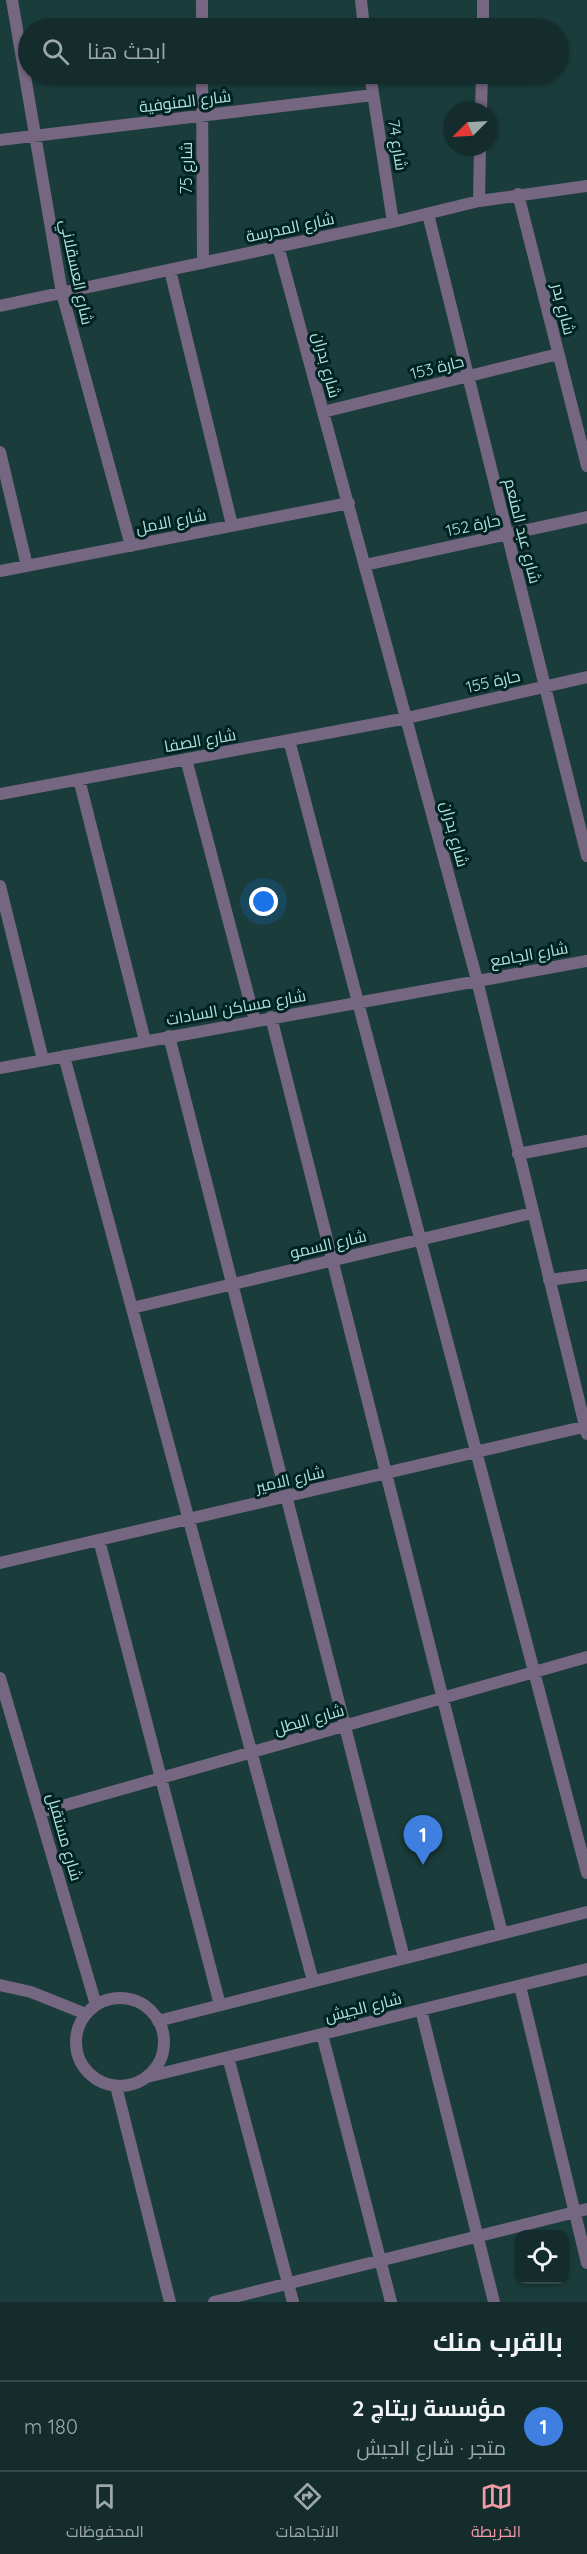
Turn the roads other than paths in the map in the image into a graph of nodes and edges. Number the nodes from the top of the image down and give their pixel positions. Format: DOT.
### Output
graph roads {
  1 [pos="12,0"];
  2 [pos="202,0"];
  3 [pos="361,0"];
  4 [pos="483,0"];
  5 [pos="202,18"];
  6 [pos="363,18"];
  7 [pos="483,18"];
  8 [pos="18,35"];
  9 [pos="26,84"];
  10 [pos="202,84"];
  11 [pos="371,84"];
  12 [pos="482,84"];
  13 [pos="373,95"];
  14 [pos="481,102"];
  15 [pos="202,115"];
  16 [pos="35,136"];
  17 [pos="0,140"];
  18 [pos="480,156"];
  19 [pos="587,186"];
  20 [pos="518,194"];
  21 [pos="479,201"];
  22 [pos="428,214"];
  23 [pos="393,222"];
  24 [pos="278,246"];
  25 [pos="202,262"];
  26 [pos="170,270"];
  27 [pos="62,293"];
  28 [pos="0,306"];
  29 [pos="558,354"];
  30 [pos="469,376"];
  31 [pos="323,412"];
  32 [pos="0,452"];
  33 [pos="587,466"];
  34 [pos="349,502"];
  35 [pos="587,517"];
  36 [pos="232,525"];
  37 [pos="507,534"];
  38 [pos="131,546"];
  39 [pos="365,565"];
  40 [pos="27,566"];
  41 [pos="0,571"];
  42 [pos="587,677"];
  43 [pos="545,687"];
  44 [pos="407,718"];
  45 [pos="290,740"];
  46 [pos="186,759"];
  47 [pos="80,779"];
  48 [pos="0,794"];
  49 [pos="587,856"];
  50 [pos="0,886"];
  51 [pos="587,961"];
  52 [pos="477,980"];
  53 [pos="358,1001"];
  54 [pos="271,1017"];
  55 [pos="255,1021"];
  56 [pos="169,1036"];
  57 [pos="145,1041"];
  58 [pos="64,1056"];
  59 [pos="43,1060"];
  60 [pos="0,1068"];
  61 [pos="587,1141"];
  62 [pos="518,1154"];
  63 [pos="532,1213"];
  64 [pos="421,1239"];
  65 [pos="333,1260"];
  66 [pos="587,1275"];
  67 [pos="549,1280"];
  68 [pos="232,1284"];
  69 [pos="132,1308"];
  70 [pos="586,1429"];
  71 [pos="477,1452"];
  72 [pos="386,1473"];
  73 [pos="286,1496"];
  74 [pos="189,1519"];
  75 [pos="99,1540"];
  76 [pos="0,1563"];
  77 [pos="587,1657"];
  78 [pos="534,1672"];
  79 [pos="1,1685"];
  80 [pos="442,1698"];
  81 [pos="345,1726"];
  82 [pos="252,1752"];
  83 [pos="160,1778"];
  84 [pos="40,1812"];
  85 [pos="587,1873"];
  86 [pos="587,1912"];
  87 [pos="502,1933"];
  88 [pos="404,1958"];
  89 [pos="587,1969"];
  90 [pos="313,1981"];
  91 [pos="0,1985"];
  92 [pos="520,1986"];
  93 [pos="96,2005"];
  94 [pos="220,2005"];
  95 [pos="421,2010"];
  96 [pos="86,2014"];
  97 [pos="158,2021"];
  98 [pos="322,2034"];
  99 [pos="228,2057"];
  100 [pos="147,2077"];
  101 [pos="116,2086"];
  102 [pos="581,2210"];
  103 [pos="478,2237"];
  104 [pos="381,2261"];
  105 [pos="587,2264"];
  106 [pos="288,2284"];
  107 [pos="170,2302"];
  108 [pos="214,2302"];
  109 [pos="293,2302"];
  110 [pos="392,2302"];
  111 [pos="494,2302"];
  1 -- 8 [label="street, شارع العسقلاني"];
  2 -- 5 [label="street"];
  3 -- 6 [label="street"];
  4 -- 7 [label="street"];
  9 -- 16 [label="street, شارع العسقلاني"];
  10 -- 15 [label="street, شارع 75"];
  11 -- 13 [label="street, شارع 74"];
  12 -- 14 [label="street"];
  13 -- 15 [label="street, شارع المنوفية"];
  13 -- 23 [label="street, شارع 74"];
  15 -- 16 [label="street, شارع المنوفية"];
  15 -- 25 [label="street, شارع 75"];
  16 -- 17 [label="street, شارع المنوفية"];
  16 -- 27 [label="street, شارع العسقلاني"];
  18 -- 21 [label="street"];
  19 -- 20 [label="street, شارع المدرسة"];
  20 -- 21 [label="street, شارع المدرسة"];
  20 -- 29 [label="street, شارع بدر"];
  21 -- 22 [label="street, شارع المدرسة"];
  22 -- 23 [label="street, شارع المدرسة"];
  22 -- 30 [label="street, شارع عبد المنعم"];
  23 -- 24 [label="street, شارع المدرسة"];
  24 -- 25 [label="street, شارع المدرسة"];
  24 -- 31 [label="street, شارع بدران"];
  25 -- 26 [label="street, شارع المدرسة"];
  26 -- 27 [label="street, شارع المدرسة"];
  26 -- 36 [label="street"];
  27 -- 28 [label="street, شارع المدرسة"];
  27 -- 38 [label="street, شارع العسقلاني"];
  29 -- 30 [label="street, حارة 153"];
  29 -- 33 [label="street, شارع بدر"];
  30 -- 31 [label="street, حارة 153"];
  30 -- 37 [label="street, شارع عبد المنعم"];
  31 -- 34 [label="street, شارع بدران"];
  32 -- 40 [label="street"];
  34 -- 36 [label="street, شارع الامل"];
  34 -- 39 [label="street, شارع بدران"];
  35 -- 37 [label="street, حارة 152"];
  36 -- 38 [label="street, شارع الامل"];
  37 -- 39 [label="street, حارة 152"];
  37 -- 43 [label="street, شارع عبد المنعم"];
  38 -- 40 [label="street, شارع الامل"];
  39 -- 44 [label="street, شارع بدران"];
  40 -- 41 [label="street, شارع الامل"];
  42 -- 43 [label="street, حارة 155"];
  43 -- 44 [label="street, حارة 155"];
  43 -- 49 [label="street, شارع عبد المنعم"];
  44 -- 45 [label="street, شارع الصفا"];
  44 -- 52 [label="street, شارع بدران"];
  45 -- 46 [label="street, شارع الصفا"];
  45 -- 53 [label="street"];
  46 -- 47 [label="street, شارع الصفا"];
  46 -- 55 [label="street"];
  47 -- 48 [label="street, شارع الصفا"];
  47 -- 57 [label="street"];
  50 -- 59 [label="street"];
  51 -- 52 [label="street, شارع الجامع"];
  52 -- 53 [label="street, شارع مساكن السادات"];
  52 -- 62 [label="street, شارع بدران"];
  53 -- 54 [label="street, شارع مساكن السادات"];
  53 -- 64 [label="street"];
  54 -- 55 [label="street, شارع مساكن السادات"];
  54 -- 65 [label="street"];
  55 -- 56 [label="street, شارع مساكن السادات"];
  56 -- 57 [label="street, شارع مساكن السادات"];
  56 -- 68 [label="street"];
  57 -- 58 [label="street, شارع مساكن السادات"];
  58 -- 59 [label="street, شارع مساكن السادات"];
  58 -- 69 [label="street"];
  59 -- 60 [label="street, شارع مساكن السادات"];
  61 -- 62 [label="street"];
  62 -- 63 [label="street, شارع بدران"];
  63 -- 64 [label="street, شارع السمو"];
  63 -- 67 [label="street, شارع بدران"];
  64 -- 65 [label="street, شارع السمو"];
  64 -- 71 [label="street"];
  65 -- 68 [label="street, شارع السمو"];
  65 -- 72 [label="street"];
  66 -- 67 [label="street"];
  67 -- 70 [label="street, شارع بدران"];
  68 -- 69 [label="street, شارع السمو"];
  68 -- 73 [label="street"];
  69 -- 74 [label="street"];
  70 -- 71 [label="street, شارع الامير"];
  71 -- 72 [label="street, شارع الامير"];
  71 -- 78 [label="street"];
  72 -- 73 [label="street, شارع الامير"];
  72 -- 80 [label="street"];
  73 -- 74 [label="street, شارع الامير"];
  73 -- 81 [label="street"];
  74 -- 75 [label="street, شارع الامير"];
  74 -- 82 [label="street"];
  75 -- 76 [label="street, شارع الامير"];
  75 -- 83 [label="street"];
  77 -- 78 [label="street, شارع البطل"];
  78 -- 80 [label="street, شارع البطل"];
  78 -- 85 [label="street"];
  79 -- 84 [label="street, شارع مستقبل"];
  80 -- 81 [label="street, شارع البطل"];
  80 -- 87 [label="street"];
  81 -- 82 [label="street, شارع البطل"];
  81 -- 88 [label="street"];
  82 -- 83 [label="street, شارع البطل"];
  82 -- 90 [label="street"];
  83 -- 84 [label="street, شارع البطل"];
  83 -- 94 [label="street"];
  84 -- 93 [label="street, شارع مستقبل"];
  86 -- 87 [label="street"];
  87 -- 88 [label="street"];
  88 -- 90 [label="street"];
  89 -- 92 [label="street, شارع الجيش"];
  90 -- 94 [label="street"];
  91 -- 96 [label="street"];
  92 -- 95 [label="street, شارع الجيش"];
  92 -- 102 [label="street"];
  93 -- 96 [label="street"];
  93 -- 97 [label="street"];
  94 -- 97 [label="street"];
  95 -- 98 [label="street, شارع الجيش"];
  95 -- 103 [label="street"];
  96 -- 101 [label="street"];
  97 -- 100 [label="street"];
  98 -- 99 [label="street, شارع الجيش"];
  98 -- 104 [label="street"];
  99 -- 100 [label="street, شارع الجيش"];
  99 -- 106 [label="street"];
  100 -- 101 [label="street"];
  101 -- 107 [label="street"];
  102 -- 103 [label="street"];
  102 -- 105 [label="street"];
  103 -- 104 [label="street"];
  103 -- 111 [label="street"];
  104 -- 106 [label="street"];
  104 -- 110 [label="street"];
  106 -- 108 [label="street"];
  106 -- 109 [label="street"];
}
